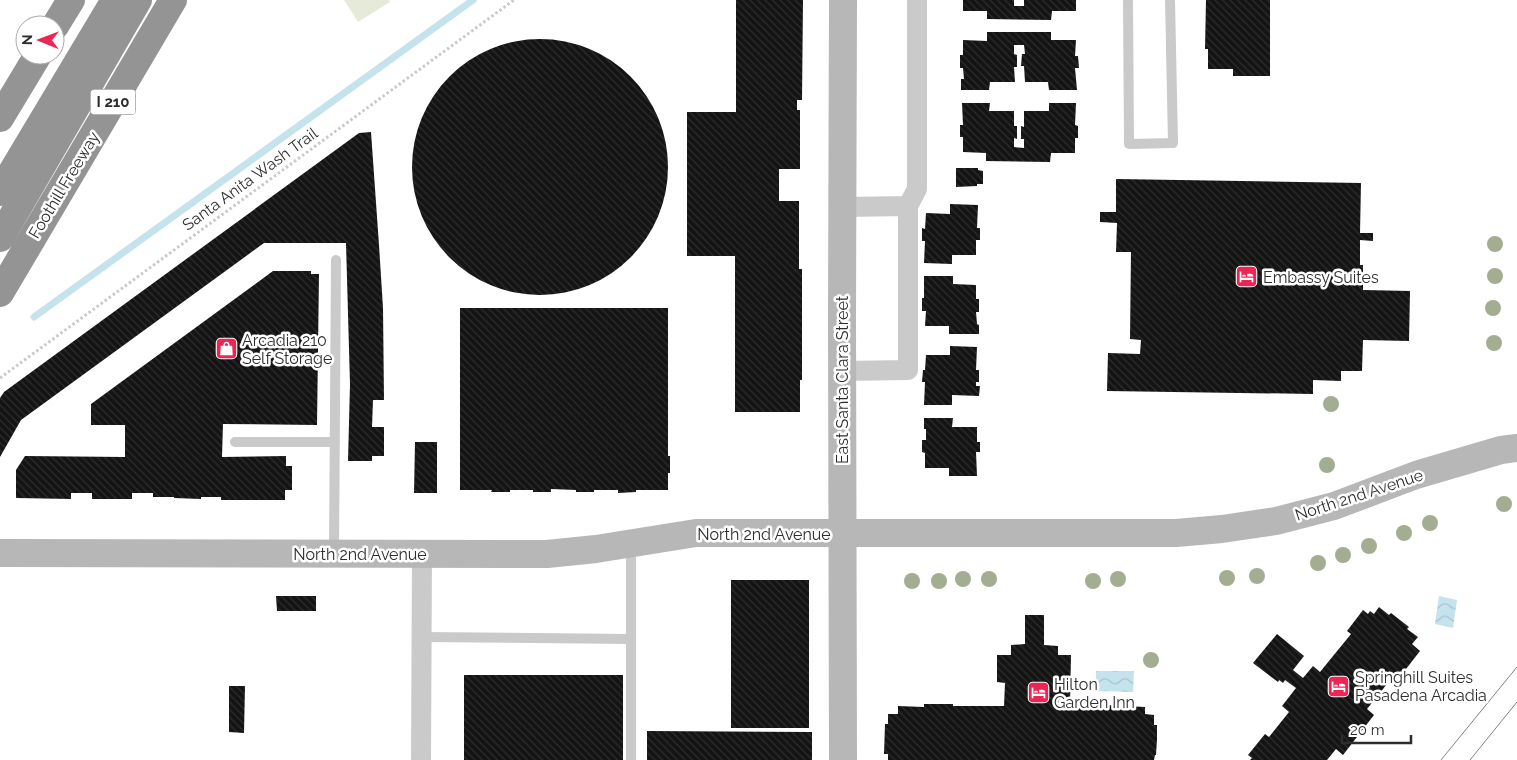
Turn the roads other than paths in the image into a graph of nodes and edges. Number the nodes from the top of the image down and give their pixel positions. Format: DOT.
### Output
graph roads {
  1 [pos="71,0"];
  2 [pos="115,0"];
  3 [pos="138,0"];
  4 [pos="173,0"];
  5 [pos="843,0"];
  6 [pos="917,0"];
  7 [pos="1128,0"];
  8 [pos="1170,0"];
  9 [pos="62,15"];
  10 [pos="32,65"];
  11 [pos="0,118"];
  12 [pos="0,192"];
  13 [pos="908,206"];
  14 [pos="843,207"];
  15 [pos="3,234"];
  16 [pos="336,260"];
  17 [pos="0,293"];
  18 [pos="842,371"];
  19 [pos="235,442"];
  20 [pos="335,442"];
  21 [pos="1517,448"];
  22 [pos="843,534"];
  23 [pos="631,544"];
  24 [pos="0,553"];
  25 [pos="334,554"];
  26 [pos="422,554"];
  27 [pos="422,637"];
  28 [pos="631,639"];
  29 [pos="421,760"];
  30 [pos="631,760"];
  31 [pos="843,760"];
  1 -- 9 [label="highway"];
  2 -- 12 [label="highway"];
  3 -- 15 [label="highway"];
  4 -- 17 [label="highway, Foothill Freeway / I 210"];
  5 -- 14 [label="street, East Santa Clara Street"];
  6 -- 13 [label="street"];
  7 -- 8 [label="lane"];
  10 -- 11 [label="highway"];
  13 -- 14 [label="street"];
  13 -- 18 [label="street"];
  14 -- 18 [label="street, East Santa Clara Street"];
  16 -- 20 [label="lane"];
  18 -- 22 [label="street, East Santa Clara Street"];
  19 -- 20 [label="lane"];
  20 -- 25 [label="lane"];
  21 -- 22 [label="street, North 2nd Avenue"];
  22 -- 23 [label="street, North 2nd Avenue"];
  22 -- 31 [label="street, East Santa Clara Street"];
  23 -- 26 [label="street, North 2nd Avenue"];
  23 -- 28 [label="lane"];
  24 -- 25 [label="street, North 2nd Avenue"];
  25 -- 26 [label="street, North 2nd Avenue"];
  26 -- 27 [label="street"];
  27 -- 28 [label="lane"];
  27 -- 29 [label="street"];
  28 -- 30 [label="lane"];
}
